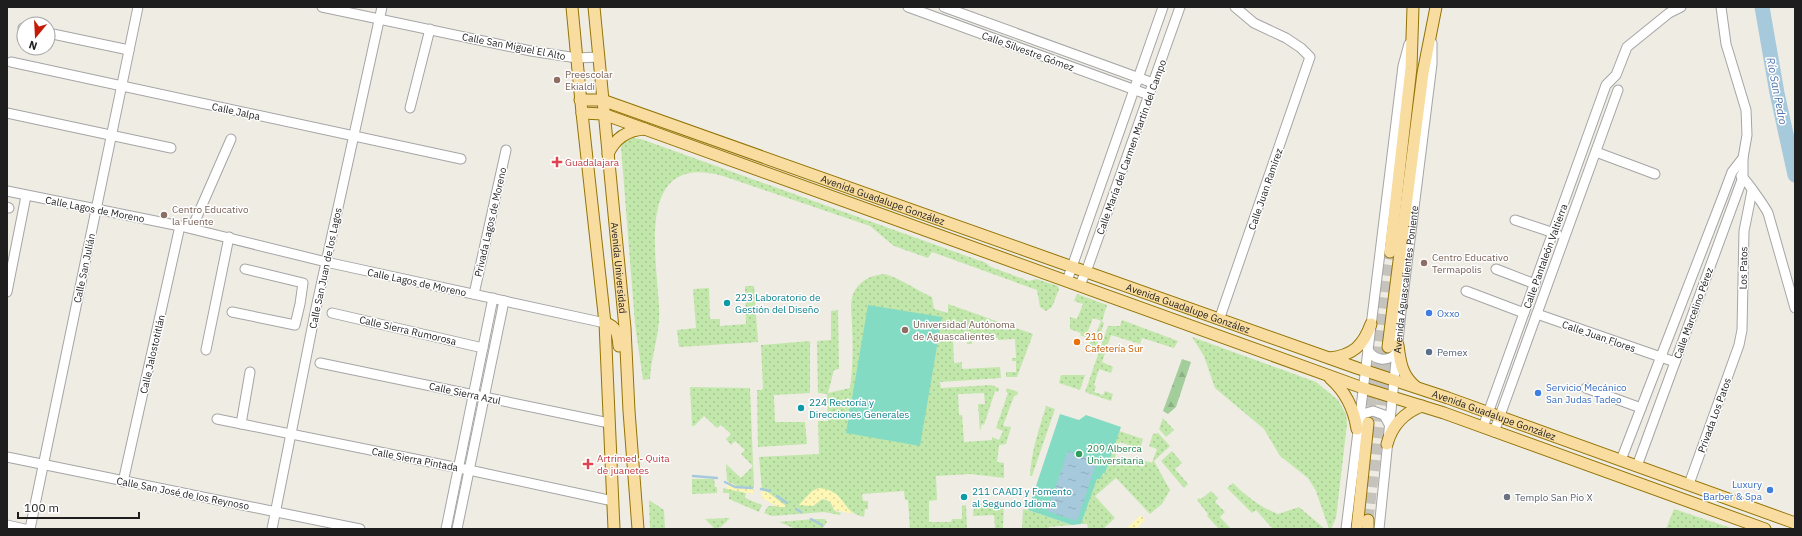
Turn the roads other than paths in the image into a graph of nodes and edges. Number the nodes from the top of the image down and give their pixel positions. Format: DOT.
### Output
graph roads {
  1 [pos="138,7"];
  2 [pos="322,7"];
  3 [pos="382,7"];
  4 [pos="572,7"];
  5 [pos="594,7"];
  6 [pos="908,7"];
  7 [pos="944,7"];
  8 [pos="1163,7"];
  9 [pos="1180,7"];
  10 [pos="1235,7"];
  11 [pos="1413,7"];
  12 [pos="1436,7"];
  13 [pos="1681,7"];
  14 [pos="1721,7"];
  15 [pos="380,19"];
  16 [pos="430,29"];
  17 [pos="56,35"];
  18 [pos="1411,37"];
  19 [pos="1053,47"];
  20 [pos="129,50"];
  21 [pos="599,57"];
  22 [pos="577,58"];
  23 [pos="1049,59"];
  24 [pos="11,62"];
  25 [pos="1616,75"];
  26 [pos="1138,78"];
  27 [pos="1153,83"];
  28 [pos="1606,85"];
  29 [pos="122,86"];
  30 [pos="1134,90"];
  31 [pos="1618,90"];
  32 [pos="1149,95"];
  33 [pos="580,100"];
  34 [pos="602,100"];
  35 [pos="410,108"];
  36 [pos="7,113"];
  37 [pos="582,113"];
  38 [pos="603,114"];
  39 [pos="645,129"];
  40 [pos="689,131"];
  41 [pos="111,135"];
  42 [pos="354,137"];
  43 [pos="230,139"];
  44 [pos="683,143"];
  45 [pos="171,148"];
  46 [pos="506,150"];
  47 [pos="1596,152"];
  48 [pos="608,154"];
  49 [pos="1743,158"];
  50 [pos="461,159"];
  51 [pos="1732,172"];
  52 [pos="1655,174"];
  53 [pos="1743,177"];
  54 [pos="1752,191"];
  55 [pos="7,192"];
  56 [pos="26,196"];
  57 [pos="96,209"];
  58 [pos="1515,220"];
  59 [pos="180,226"];
  60 [pos="192,228"];
  61 [pos="1553,233"];
  62 [pos="230,237"];
  63 [pos="1565,237"];
  64 [pos="1390,252"];
  65 [pos="326,262"];
  66 [pos="1072,267"];
  67 [pos="245,269"];
  68 [pos="1496,269"];
  69 [pos="1086,272"];
  70 [pos="1067,281"];
  71 [pos="1535,284"];
  72 [pos="1079,286"];
  73 [pos="1466,291"];
  74 [pos="7,292"];
  75 [pos="302,292"];
  76 [pos="474,294"];
  77 [pos="318,296"];
  78 [pos="492,298"];
  79 [pos="504,301"];
  80 [pos="300,304"];
  81 [pos="316,308"];
  82 [pos="1795,308"];
  83 [pos="232,312"];
  84 [pos="332,313"];
  85 [pos="1524,313"];
  86 [pos="1537,314"];
  87 [pos="1219,320"];
  88 [pos="604,323"];
  89 [pos="1371,324"];
  90 [pos="1739,345"];
  91 [pos="484,348"];
  92 [pos="1367,348"];
  93 [pos="1394,348"];
  94 [pos="206,350"];
  95 [pos="1660,357"];
  96 [pos="1328,358"];
  97 [pos="1675,362"];
  98 [pos="320,363"];
  99 [pos="1364,371"];
  100 [pos="250,372"];
  101 [pos="1327,375"];
  102 [pos="1394,381"];
  103 [pos="1363,388"];
  104 [pos="1586,388"];
  105 [pos="1418,389"];
  106 [pos="474,395"];
  107 [pos="484,397"];
  108 [pos="1392,397"];
  109 [pos="1422,406"];
  110 [pos="1641,408"];
  111 [pos="629,411"];
  112 [pos="1488,413"];
  113 [pos="1499,417"];
  114 [pos="217,419"];
  115 [pos="609,423"];
  116 [pos="241,424"];
  117 [pos="1361,424"];
  118 [pos="1389,426"];
  119 [pos="1483,427"];
  120 [pos="1494,432"];
  121 [pos="292,434"];
  122 [pos="1387,444"];
  123 [pos="7,457"];
  124 [pos="1621,460"];
  125 [pos="43,464"];
  126 [pos="1636,466"];
  127 [pos="458,468"];
  128 [pos="469,470"];
  129 [pos="123,482"];
  130 [pos="1689,484"];
  131 [pos="613,501"];
  132 [pos="276,512"];
  133 [pos="1795,523"];
  134 [pos="7,525"];
  135 [pos="25,529"];
  136 [pos="30,529"];
  137 [pos="272,529"];
  138 [pos="360,529"];
  139 [pos="446,529"];
  140 [pos="457,529"];
  141 [pos="614,529"];
  142 [pos="638,529"];
  143 [pos="1346,529"];
  144 [pos="1357,529"];
  145 [pos="1379,529"];
  146 [pos="1765,529"];
  1 -- 20 [label="street, Calle San Julián"];
  2 -- 15 [label="street, Calle San Miguel El Alto"];
  3 -- 15 [label="street, Calle San Juan de los Lagos"];
  4 -- 22 [label="main road, Avenida Universidad"];
  5 -- 21 [label="main road, Avenida Universidad"];
  6 -- 23 [label="street, Calle Silvestre Gómez"];
  7 -- 19 [label="street, Calle Silvestre Gómez"];
  8 -- 26 [label="street, Calle María del Carmen Martín del Campo"];
  9 -- 27 [label="street, Calle María del Carmen Martín del Campo"];
  10 -- 87 [label="street, Calle Juan Ramírez"];
  11 -- 18 [label="main road, Avenida Aguascalientes Poniente"];
  12 -- 93 [label="main road, Avenida Aguascalientes Poniente"];
  13 -- 25 [label="street"];
  14 -- 49 [label="street, Calle Marcelino Pérez"];
  15 -- 16 [label="street, Calle San Miguel El Alto"];
  15 -- 42 [label="street, Calle San Juan de los Lagos"];
  16 -- 22 [label="street, Calle San Miguel El Alto"];
  16 -- 35 [label="street"];
  17 -- 20 [label="street"];
  18 -- 64 [label="main road, Avenida Aguascalientes Poniente"];
  18 -- 89 [label="street, Avenida Aguascalientes Poniente"];
  19 -- 23 [label="street"];
  19 -- 26 [label="street, Calle Silvestre Gómez"];
  20 -- 29 [label="street, Calle San Julián"];
  21 -- 22 [label="street, Calle San Miguel El Alto"];
  21 -- 34 [label="main road, Avenida Universidad"];
  22 -- 33 [label="main road, Avenida Universidad"];
  23 -- 30 [label="street, Calle Silvestre Gómez"];
  24 -- 29 [label="street, Calle Jalpa"];
  25 -- 28 [label="street"];
  25 -- 31 [label="street"];
  26 -- 27 [label="street, Calle Silvestre Gómez"];
  26 -- 30 [label="street, Calle María del Carmen Martín del Campo"];
  27 -- 32 [label="street, Calle María del Carmen Martín del Campo"];
  28 -- 31 [label="street"];
  28 -- 61 [label="street, Calle Pantaleón Valtierra"];
  29 -- 41 [label="street, Calle San Julián"];
  29 -- 42 [label="street, Calle Jalpa"];
  30 -- 32 [label="street, Calle Silvestre Gómez"];
  30 -- 66 [label="street, Calle María del Carmen Martín del Campo"];
  31 -- 47 [label="street, Calle Pantaleón Valtierra"];
  32 -- 69 [label="street, Calle María del Carmen Martín del Campo"];
  33 -- 34 [label="main road, Avenida Guadalupe González"];
  33 -- 37 [label="main road, Avenida Universidad"];
  34 -- 38 [label="main road, Avenida Universidad"];
  34 -- 40 [label="main road, Avenida Guadalupe González"];
  36 -- 41 [label="street"];
  37 -- 38 [label="main road, Avenida Guadalupe González"];
  37 -- 88 [label="main road, Avenida Universidad"];
  38 -- 39 [label="main road, Avenida Guadalupe González"];
  38 -- 48 [label="main road, Avenida Universidad"];
  39 -- 44 [label="main road, Avenida Guadalupe González"];
  39 -- 48 [label="main road"];
  40 -- 44 [label="main road"];
  40 -- 66 [label="main road, Avenida Guadalupe González"];
  41 -- 45 [label="street"];
  41 -- 57 [label="street, Calle San Julián"];
  42 -- 50 [label="street, Calle Jalpa"];
  42 -- 65 [label="street, Calle San Juan de los Lagos"];
  43 -- 60 [label="street"];
  44 -- 70 [label="main road, Avenida Guadalupe González"];
  46 -- 76 [label="street, Privada Lagos de Moreno"];
  47 -- 52 [label="street"];
  47 -- 63 [label="street, Calle Pantaleón Valtierra"];
  48 -- 111 [label="main road, Avenida Universidad"];
  49 -- 51 [label="street, Calle Marcelino Pérez"];
  49 -- 53 [label="street, Calle Marcelino Pérez"];
  51 -- 53 [label="street"];
  51 -- 95 [label="street, Calle Marcelino Pérez"];
  53 -- 54 [label="street"];
  53 -- 97 [label="street, Calle Marcelino Pérez"];
  54 -- 82 [label="street"];
  54 -- 90 [label="street, Los Patos"];
  55 -- 56 [label="street, Calle Lagos de Moreno"];
  56 -- 57 [label="street, Calle Lagos de Moreno"];
  56 -- 74 [label="street"];
  57 -- 59 [label="street, Calle Lagos de Moreno"];
  57 -- 125 [label="street, Calle San Julián"];
  58 -- 61 [label="street"];
  59 -- 60 [label="street, Calle Lagos de Moreno"];
  59 -- 129 [label="street, Calle Jalostotitlán"];
  60 -- 62 [label="street, Calle Lagos de Moreno"];
  61 -- 63 [label="street"];
  61 -- 71 [label="street, Calle Pantaleón Valtierra"];
  62 -- 65 [label="street, Calle Lagos de Moreno"];
  62 -- 94 [label="street"];
  63 -- 86 [label="street, Calle Pantaleón Valtierra"];
  65 -- 76 [label="street, Calle Lagos de Moreno"];
  65 -- 77 [label="street, Calle San Juan de los Lagos"];
  66 -- 69 [label="main road, Avenida Guadalupe González"];
  66 -- 70 [label="street, Calle María del Carmen Martín del Campo"];
  67 -- 75 [label="street"];
  68 -- 71 [label="street"];
  69 -- 72 [label="street, Calle María del Carmen Martín del Campo"];
  69 -- 87 [label="main road, Avenida Guadalupe González"];
  70 -- 72 [label="main road, Avenida Guadalupe González"];
  71 -- 85 [label="street, Calle Pantaleón Valtierra"];
  72 -- 101 [label="main road, Avenida Guadalupe González"];
  73 -- 85 [label="street"];
  75 -- 77 [label="street"];
  75 -- 80 [label="street"];
  76 -- 78 [label="street, Calle Lagos de Moreno"];
  77 -- 81 [label="street, Calle San Juan de los Lagos"];
  78 -- 79 [label="street, Calle Lagos de Moreno"];
  78 -- 91 [label="street"];
  79 -- 88 [label="street, Calle Lagos de Moreno"];
  79 -- 107 [label="street"];
  80 -- 81 [label="street"];
  80 -- 83 [label="street"];
  81 -- 121 [label="street, Calle San Juan de los Lagos"];
  84 -- 91 [label="street, Calle Sierra Rumorosa"];
  85 -- 112 [label="street, Calle Pantaleón Valtierra"];
  86 -- 95 [label="street, Calle Juan Flores"];
  86 -- 113 [label="street, Calle Pantaleón Valtierra"];
  87 -- 96 [label="main road, Avenida Guadalupe González"];
  88 -- 111 [label="main road"];
  88 -- 115 [label="main road, Avenida Universidad"];
  89 -- 92 [label="street, Avenida Aguascalientes Poniente"];
  89 -- 96 [label="main road"];
  90 -- 130 [label="street, Privada Los Patos"];
  91 -- 106 [label="street"];
  92 -- 93 [label="street"];
  92 -- 99 [label="street, Avenida Aguascalientes Poniente"];
  93 -- 102 [label="street, Avenida Aguascalientes Poniente"];
  93 -- 105 [label="main road"];
  95 -- 97 [label="street, Calle Juan Flores"];
  95 -- 110 [label="street, Calle Marcelino Pérez"];
  96 -- 99 [label="main road, Avenida Guadalupe González"];
  97 -- 126 [label="street, Calle Marcelino Pérez"];
  98 -- 106 [label="street, Calle Sierra Azul"];
  99 -- 102 [label="main road, Avenida Guadalupe González"];
  99 -- 103 [label="street, Avenida Aguascalientes Poniente"];
  100 -- 116 [label="street"];
  101 -- 103 [label="main road, Avenida Guadalupe González"];
  101 -- 117 [label="main road"];
  102 -- 105 [label="main road, Avenida Guadalupe González"];
  102 -- 108 [label="street, Avenida Aguascalientes Poniente"];
  103 -- 108 [label="main road, Avenida Guadalupe González"];
  103 -- 117 [label="street, Avenida Aguascalientes Poniente"];
  104 -- 110 [label="street"];
  105 -- 112 [label="main road, Avenida Guadalupe González"];
  106 -- 107 [label="street, Calle Sierra Azul"];
  106 -- 127 [label="street"];
  107 -- 115 [label="street, Calle Sierra Azul"];
  107 -- 128 [label="street"];
  108 -- 109 [label="main road, Avenida Guadalupe González"];
  108 -- 118 [label="street, Avenida Aguascalientes Poniente"];
  109 -- 119 [label="main road, Avenida Guadalupe González"];
  109 -- 122 [label="main road"];
  110 -- 124 [label="street, Calle Marcelino Pérez"];
  111 -- 142 [label="main road, Avenida Universidad"];
  112 -- 113 [label="main road, Avenida Guadalupe González"];
  112 -- 119 [label="street, Calle Pantaleón Valtierra"];
  113 -- 120 [label="street, Calle Pantaleón Valtierra"];
  113 -- 124 [label="main road, Avenida Guadalupe González"];
  114 -- 116 [label="street, Calle Sierra Pintada"];
  115 -- 131 [label="main road, Avenida Universidad"];
  116 -- 121 [label="street, Calle Sierra Pintada"];
  117 -- 118 [label="street"];
  117 -- 143 [label="street, Avenida Aguascalientes Poniente"];
  117 -- 144 [label="main road, Avenida Aguascalientes Poniente"];
  118 -- 122 [label="street, Avenida Aguascalientes Poniente"];
  119 -- 120 [label="main road, Avenida Guadalupe González"];
  120 -- 146 [label="main road, Avenida Guadalupe González"];
  121 -- 127 [label="street, Calle Sierra Pintada"];
  121 -- 132 [label="street, Calle San Juan de los Lagos"];
  122 -- 145 [label="street, Avenida Aguascalientes Poniente"];
  123 -- 125 [label="street, Calle San José de los Reynoso"];
  124 -- 126 [label="main road, Avenida Guadalupe González"];
  125 -- 129 [label="street, Calle San José de los Reynoso"];
  125 -- 136 [label="street, Calle San Julián"];
  126 -- 130 [label="main road, Avenida Guadalupe González"];
  127 -- 128 [label="street, Calle Sierra Pintada"];
  127 -- 139 [label="street"];
  128 -- 131 [label="street, Calle Sierra Pintada"];
  128 -- 140 [label="street"];
  129 -- 132 [label="street, Calle San José de los Reynoso"];
  130 -- 133 [label="main road, Avenida Guadalupe González"];
  131 -- 141 [label="main road, Avenida Universidad"];
  132 -- 137 [label="street, Calle San Juan de los Lagos"];
  132 -- 138 [label="street, Calle San José de los Reynoso"];
  134 -- 135 [label="street"];
}
